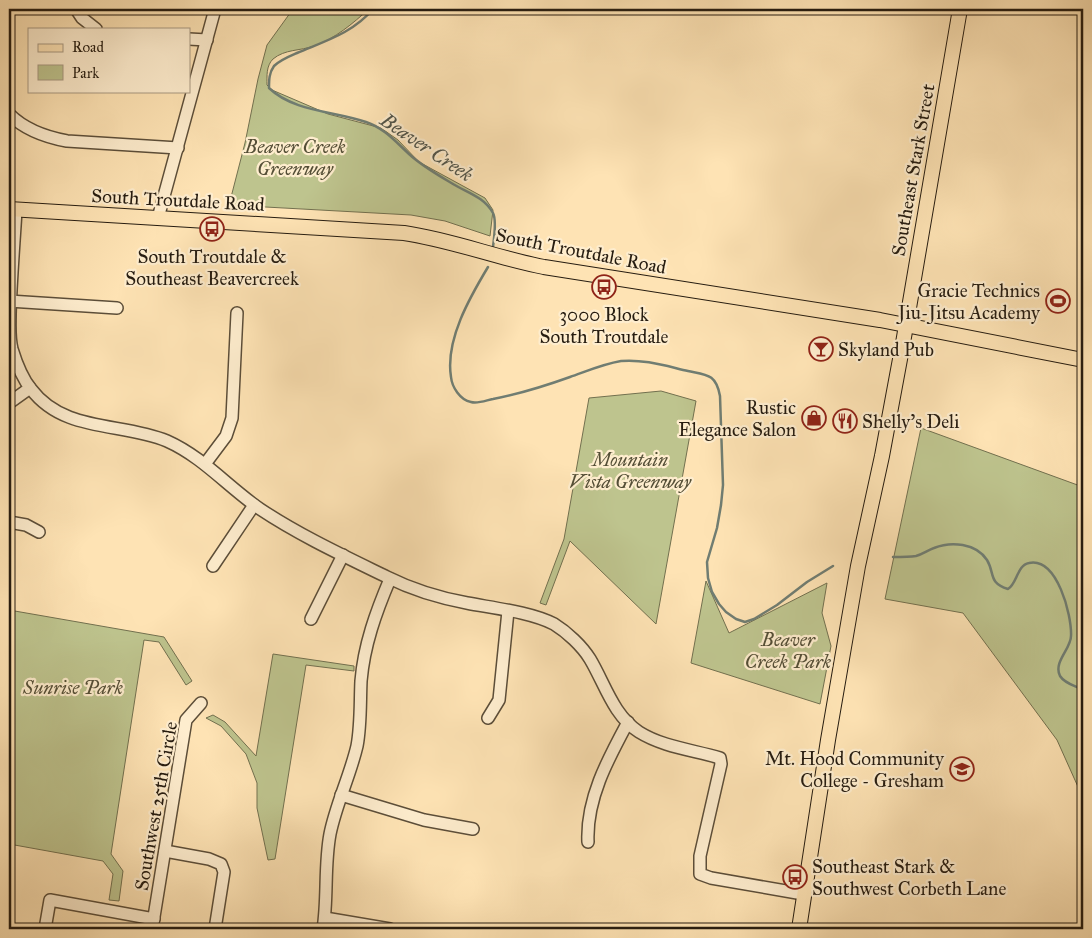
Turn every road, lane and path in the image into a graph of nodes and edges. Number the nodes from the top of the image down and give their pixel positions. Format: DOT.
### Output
graph roads {
  1 [pos="76,9"];
  2 [pos="215,9"];
  3 [pos="960,9"];
  4 [pos="95,28"];
  5 [pos="190,39"];
  6 [pos="206,40"];
  7 [pos="9,114"];
  8 [pos="178,148"];
  9 [pos="12,209"];
  10 [pos="158,218"];
  11 [pos="10,301"];
  12 [pos="117,308"];
  13 [pos="238,313"];
  14 [pos="906,325"];
  15 [pos="1083,360"];
  16 [pos="30,388"];
  17 [pos="9,403"];
  18 [pos="206,464"];
  19 [pos="254,505"];
  20 [pos="9,522"];
  21 [pos="39,532"];
  22 [pos="343,555"];
  23 [pos="213,566"];
  24 [pos="390,579"];
  25 [pos="508,611"];
  26 [pos="311,619"];
  27 [pos="201,702"];
  28 [pos="488,718"];
  29 [pos="628,722"];
  30 [pos="341,796"];
  31 [pos="473,829"];
  32 [pos="588,842"];
  33 [pos="165,851"];
  34 [pos="803,894"];
  35 [pos="153,924"];
  36 [pos="324,924"];
  37 [pos="44,929"];
  38 [pos="215,929"];
  39 [pos="390,929"];
  40 [pos="798,929"];
  1 -- 4 [label="street"];
  2 -- 6 [label="street"];
  3 -- 14 [label="main road, Southeast Stark Street"];
  5 -- 6 [label="street"];
  6 -- 8 [label="street"];
  7 -- 8 [label="street"];
  8 -- 10 [label="street"];
  9 -- 10 [label="main road, South Troutdale Road"];
  9 -- 11 [label="street"];
  10 -- 14 [label="main road, South Troutdale Road"];
  11 -- 12 [label="street"];
  11 -- 16 [label="street"];
  13 -- 18 [label="street"];
  14 -- 15 [label="main road, South Troutdale Road"];
  14 -- 34 [label="main road, Southeast Stark Street"];
  16 -- 17 [label="street"];
  16 -- 18 [label="street"];
  18 -- 19 [label="street"];
  19 -- 22 [label="street"];
  19 -- 23 [label="street"];
  20 -- 21 [label="street"];
  22 -- 24 [label="street"];
  22 -- 26 [label="street"];
  24 -- 25 [label="street"];
  24 -- 30 [label="street"];
  25 -- 28 [label="street"];
  25 -- 29 [label="street"];
  27 -- 33 [label="street, Southwest 25th Circle"];
  29 -- 32 [label="street"];
  29 -- 34 [label="street"];
  30 -- 31 [label="street"];
  30 -- 36 [label="street"];
  33 -- 35 [label="street, Southwest 25th Circle"];
  33 -- 38 [label="street"];
  34 -- 40 [label="main road, Southeast Stark Street"];
  35 -- 37 [label="street"];
  36 -- 39 [label="street"];
}
